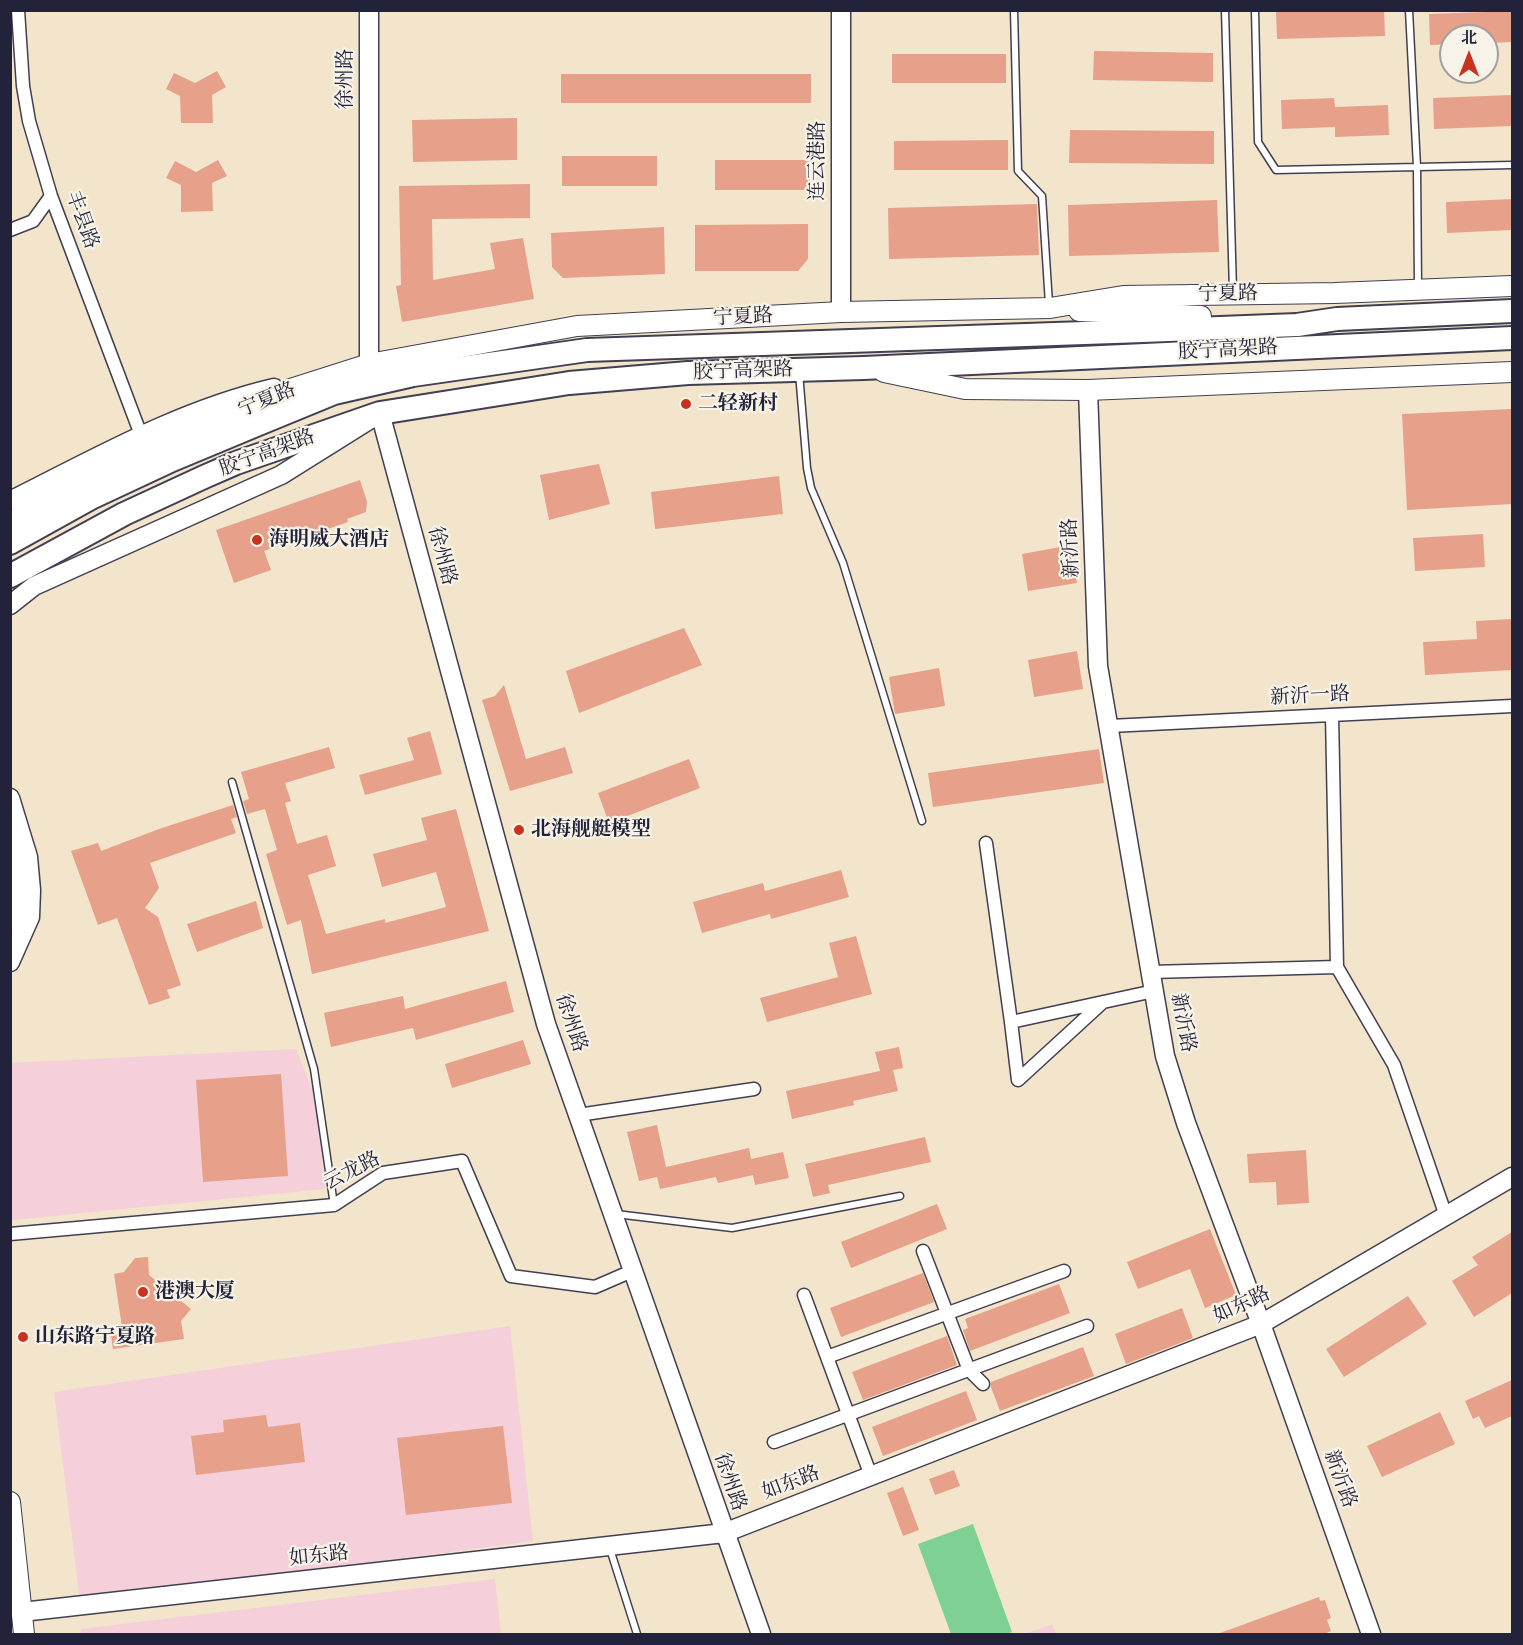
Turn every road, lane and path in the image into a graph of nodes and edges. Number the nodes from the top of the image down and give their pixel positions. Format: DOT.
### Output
graph roads {
  1 [pos="18,10"];
  2 [pos="369,10"];
  3 [pos="841,10"];
  4 [pos="1014,10"];
  5 [pos="1225,10"];
  6 [pos="1255,10"];
  7 [pos="1409,10"];
  8 [pos="1512,165"];
  9 [pos="1417,167"];
  10 [pos="51,195"];
  11 [pos="10,230"];
  12 [pos="1512,285"];
  13 [pos="1418,290"];
  14 [pos="1233,294"];
  15 [pos="1050,308"];
  16 [pos="1512,311"];
  17 [pos="840,312"];
  18 [pos="1201,316"];
  19 [pos="1337,319"];
  20 [pos="1512,338"];
  21 [pos="369,364"];
  22 [pos="864,368"];
  23 [pos="799,369"];
  24 [pos="1512,372"];
  25 [pos="311,382"];
  26 [pos="1088,390"];
  27 [pos="380,413"];
  28 [pos="141,435"];
  29 [pos="10,501"];
  30 [pos="12,535"];
  31 [pos="15,575"];
  32 [pos="11,603"];
  33 [pos="1512,706"];
  34 [pos="1332,715"];
  35 [pos="1110,726"];
  36 [pos="232,782"];
  37 [pos="10,798"];
  38 [pos="922,821"];
  39 [pos="10,842"];
  40 [pos="986,843"];
  41 [pos="10,925"];
  42 [pos="10,962"];
  43 [pos="1337,968"];
  44 [pos="1151,972"];
  45 [pos="1154,991"];
  46 [pos="1102,1002"];
  47 [pos="1011,1022"];
  48 [pos="754,1089"];
  49 [pos="578,1115"];
  50 [pos="1512,1177"];
  51 [pos="900,1196"];
  52 [pos="334,1205"];
  53 [pos="612,1214"];
  54 [pos="1446,1216"];
  55 [pos="10,1234"];
  56 [pos="923,1251"];
  57 [pos="632,1271"];
  58 [pos="1064,1271"];
  59 [pos="804,1295"];
  60 [pos="947,1313"];
  61 [pos="1261,1324"];
  62 [pos="1087,1326"];
  63 [pos="827,1357"];
  64 [pos="969,1370"];
  65 [pos="983,1384"];
  66 [pos="848,1415"];
  67 [pos="774,1442"];
  68 [pos="871,1476"];
  69 [pos="10,1502"];
  70 [pos="724,1533"];
  71 [pos="609,1546"];
  72 [pos="22,1612"];
  73 [pos="24,1635"];
  74 [pos="637,1635"];
  75 [pos="761,1635"];
  76 [pos="1371,1635"];
  1 -- 10 [label="street, 丰县路"];
  2 -- 21 [label="street, 徐州路"];
  3 -- 17 [label="street, 连云港路"];
  4 -- 15 [label="lane"];
  5 -- 14 [label="lane"];
  6 -- 9 [label="lane"];
  7 -- 9 [label="lane"];
  8 -- 9 [label="lane"];
  9 -- 13 [label="lane"];
  10 -- 11 [label="street"];
  10 -- 28 [label="street, 丰县路"];
  12 -- 13 [label="main road, 宁夏路"];
  13 -- 14 [label="main road, 宁夏路"];
  14 -- 15 [label="main road, 宁夏路"];
  15 -- 17 [label="main road, 宁夏路"];
  15 -- 18 [label="main road"];
  16 -- 19 [label="highway, 胶宁高架路"];
  17 -- 21 [label="main road, 宁夏路"];
  18 -- 19 [label="highway"];
  19 -- 30 [label="highway, 胶宁高架路"];
  20 -- 22 [label="highway, 胶宁高架路"];
  21 -- 25 [label="main road, 宁夏路"];
  22 -- 23 [label="highway, 胶宁高架路"];
  22 -- 26 [label="main road"];
  23 -- 27 [label="highway, 胶宁高架路"];
  23 -- 38 [label="lane"];
  24 -- 26 [label="main road"];
  25 -- 28 [label="street"];
  25 -- 30 [label="main road, 宁夏路"];
  26 -- 35 [label="street, 新沂路"];
  27 -- 31 [label="highway, 胶宁高架路"];
  27 -- 32 [label="street"];
  27 -- 49 [label="street, 徐州路"];
  28 -- 29 [label="street"];
  33 -- 34 [label="street, 新沂一路"];
  34 -- 35 [label="street, 新沂一路"];
  34 -- 43 [label="street"];
  35 -- 44 [label="street, 新沂路"];
  36 -- 52 [label="lane"];
  37 -- 42 [label="street"];
  39 -- 41 [label="main road"];
  40 -- 47 [label="street"];
  43 -- 44 [label="street"];
  43 -- 54 [label="street"];
  44 -- 45 [label="street, 新沂路"];
  45 -- 46 [label="street"];
  45 -- 61 [label="street, 新沂路"];
  46 -- 47 [label="street"];
  46 -- 47 [label="street"];
  48 -- 49 [label="street"];
  49 -- 53 [label="street, 徐州路"];
  50 -- 54 [label="street, 如东路"];
  51 -- 53 [label="lane"];
  52 -- 55 [label="street, 云龙路"];
  52 -- 57 [label="street, 云龙路"];
  53 -- 57 [label="street, 徐州路"];
  54 -- 61 [label="street, 如东路"];
  56 -- 60 [label="street"];
  57 -- 70 [label="street, 徐州路"];
  58 -- 60 [label="street"];
  59 -- 63 [label="street"];
  60 -- 63 [label="street"];
  60 -- 64 [label="street"];
  61 -- 68 [label="street, 如东路"];
  61 -- 76 [label="street, 新沂路"];
  62 -- 64 [label="street"];
  63 -- 66 [label="street"];
  64 -- 65 [label="street"];
  64 -- 66 [label="street"];
  66 -- 67 [label="street"];
  66 -- 68 [label="street"];
  68 -- 70 [label="street, 如东路"];
  69 -- 72 [label="main road"];
  70 -- 71 [label="street, 如东路"];
  70 -- 75 [label="street, 徐州路"];
  71 -- 72 [label="street, 如东路"];
  71 -- 74 [label="lane"];
  72 -- 73 [label="main road"];
}
